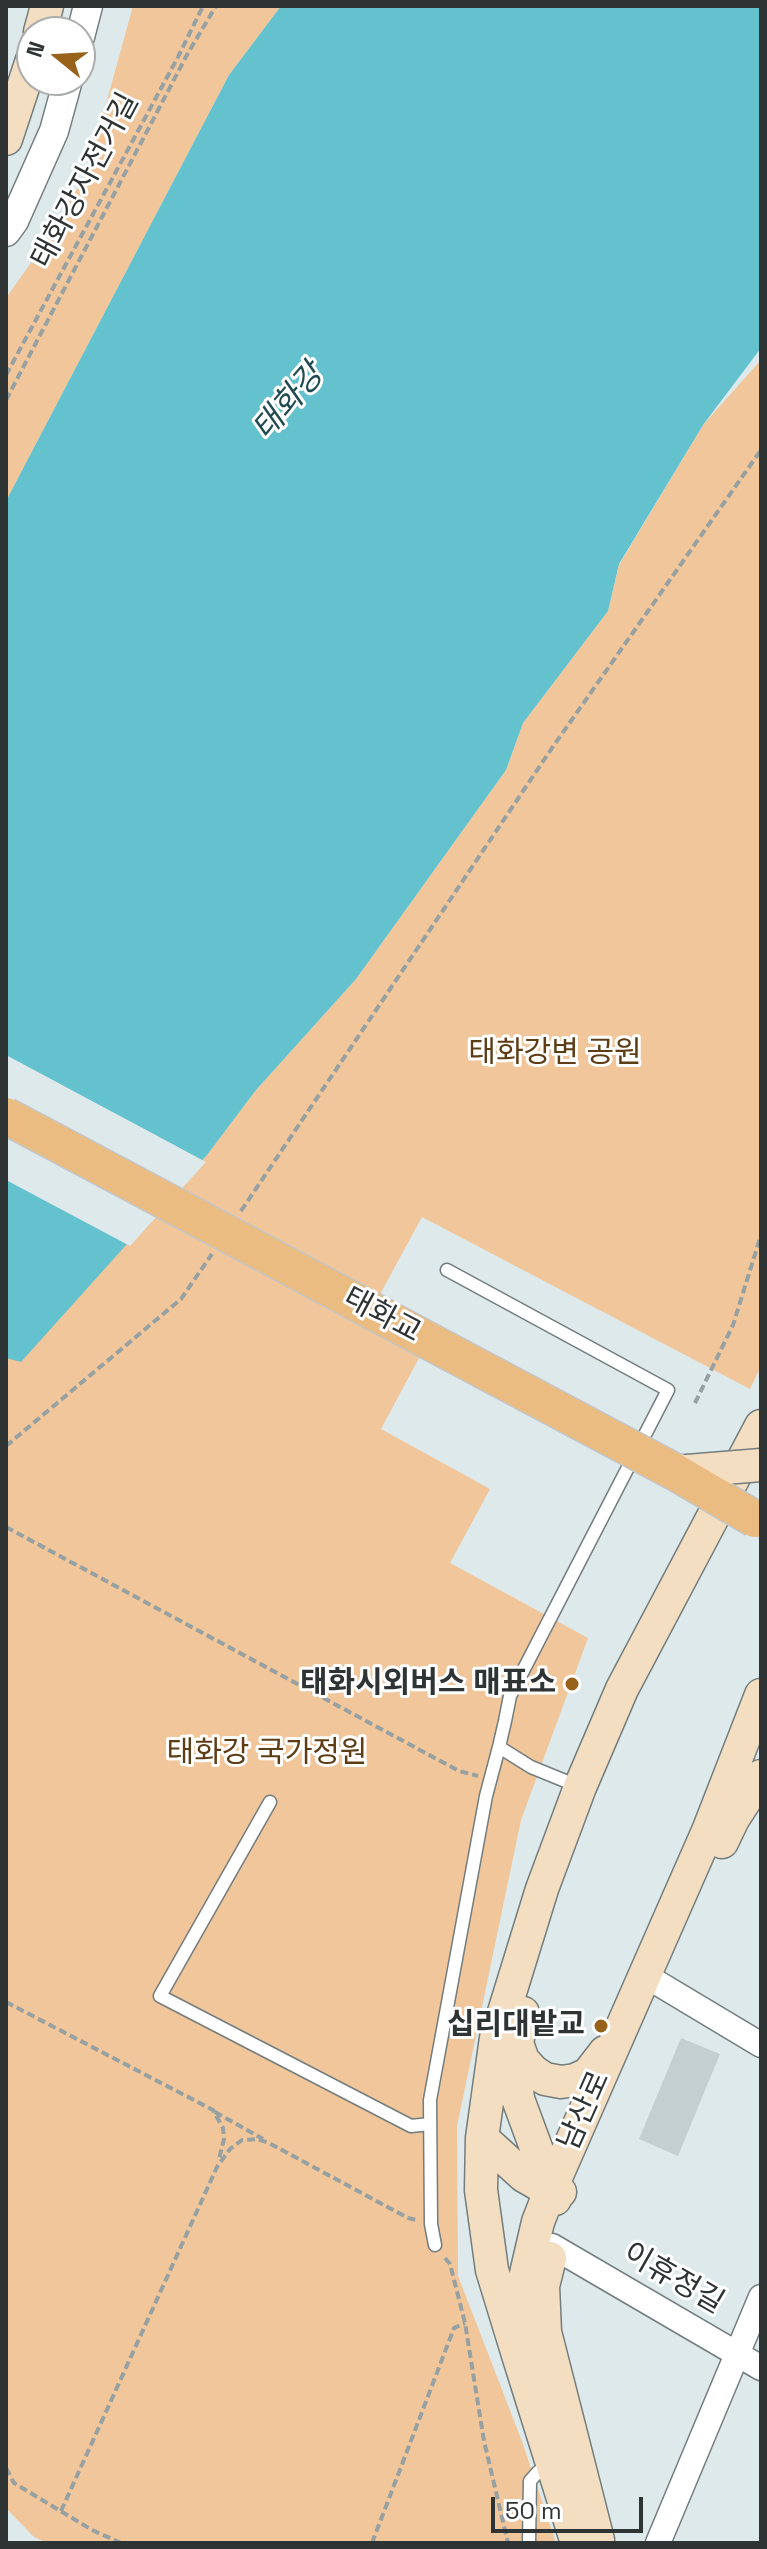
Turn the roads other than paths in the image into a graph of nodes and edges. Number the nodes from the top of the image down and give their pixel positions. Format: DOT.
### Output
graph roads {
  1 [pos="20,96"];
  2 [pos="64,96"];
  3 [pos="6,139"];
  4 [pos="6,232"];
  5 [pos="6,1116"];
  6 [pos="447,1270"];
  7 [pos="761,1426"];
  8 [pos="761,1465"];
  9 [pos="675,1472"];
  10 [pos="755,1519"];
  11 [pos="761,1695"];
  12 [pos="499,1747"];
  13 [pos="580,1787"];
  14 [pos="756,1788"];
  15 [pos="270,1802"];
  16 [pos="542,1889"];
  17 [pos="656,1982"];
  18 [pos="622,2026"];
  19 [pos="517,2043"];
  20 [pos="761,2045"];
  21 [pos="430,2124"];
  22 [pos="482,2138"];
  23 [pos="562,2187"];
  24 [pos="555,2238"];
  25 [pos="435,2245"];
  26 [pos="761,2297"];
  27 [pos="736,2354"];
  28 [pos="518,2355"];
  29 [pos="761,2368"];
  30 [pos="552,2464"];
  31 [pos="529,2543"];
  32 [pos="577,2543"];
  33 [pos="599,2543"];
  34 [pos="658,2543"];
  1 -- 3 [label="main road"];
  2 -- 4 [label="street"];
  5 -- 9 [label="main road, 태화교, bridge"];
  6 -- 12 [label="lane"];
  7 -- 13 [label="main road"];
  8 -- 9 [label="main road, bridge"];
  9 -- 10 [label="main road, 태화교, bridge"];
  11 -- 18 [label="main road, 남산로"];
  12 -- 13 [label="lane"];
  12 -- 21 [label="lane"];
  13 -- 16 [label="main road"];
  14 -- 17 [label="main road, 남산로"];
  15 -- 21 [label="lane"];
  16 -- 19 [label="main road"];
  16 -- 22 [label="main road"];
  17 -- 20 [label="street"];
  17 -- 23 [label="main road, 남산로"];
  18 -- 19 [label="main road"];
  18 -- 23 [label="main road, 남산로"];
  19 -- 23 [label="main road"];
  21 -- 25 [label="lane"];
  22 -- 23 [label="main road"];
  22 -- 28 [label="main road"];
  23 -- 24 [label="main road"];
  23 -- 28 [label="main road, 남산로"];
  24 -- 27 [label="street, 이휴정길"];
  24 -- 33 [label="main road"];
  26 -- 27 [label="street"];
  27 -- 29 [label="street, 이휴정길"];
  27 -- 34 [label="street"];
  28 -- 30 [label="main road, 남산로"];
  30 -- 31 [label="lane"];
  30 -- 32 [label="main road, 남산로"];
}
